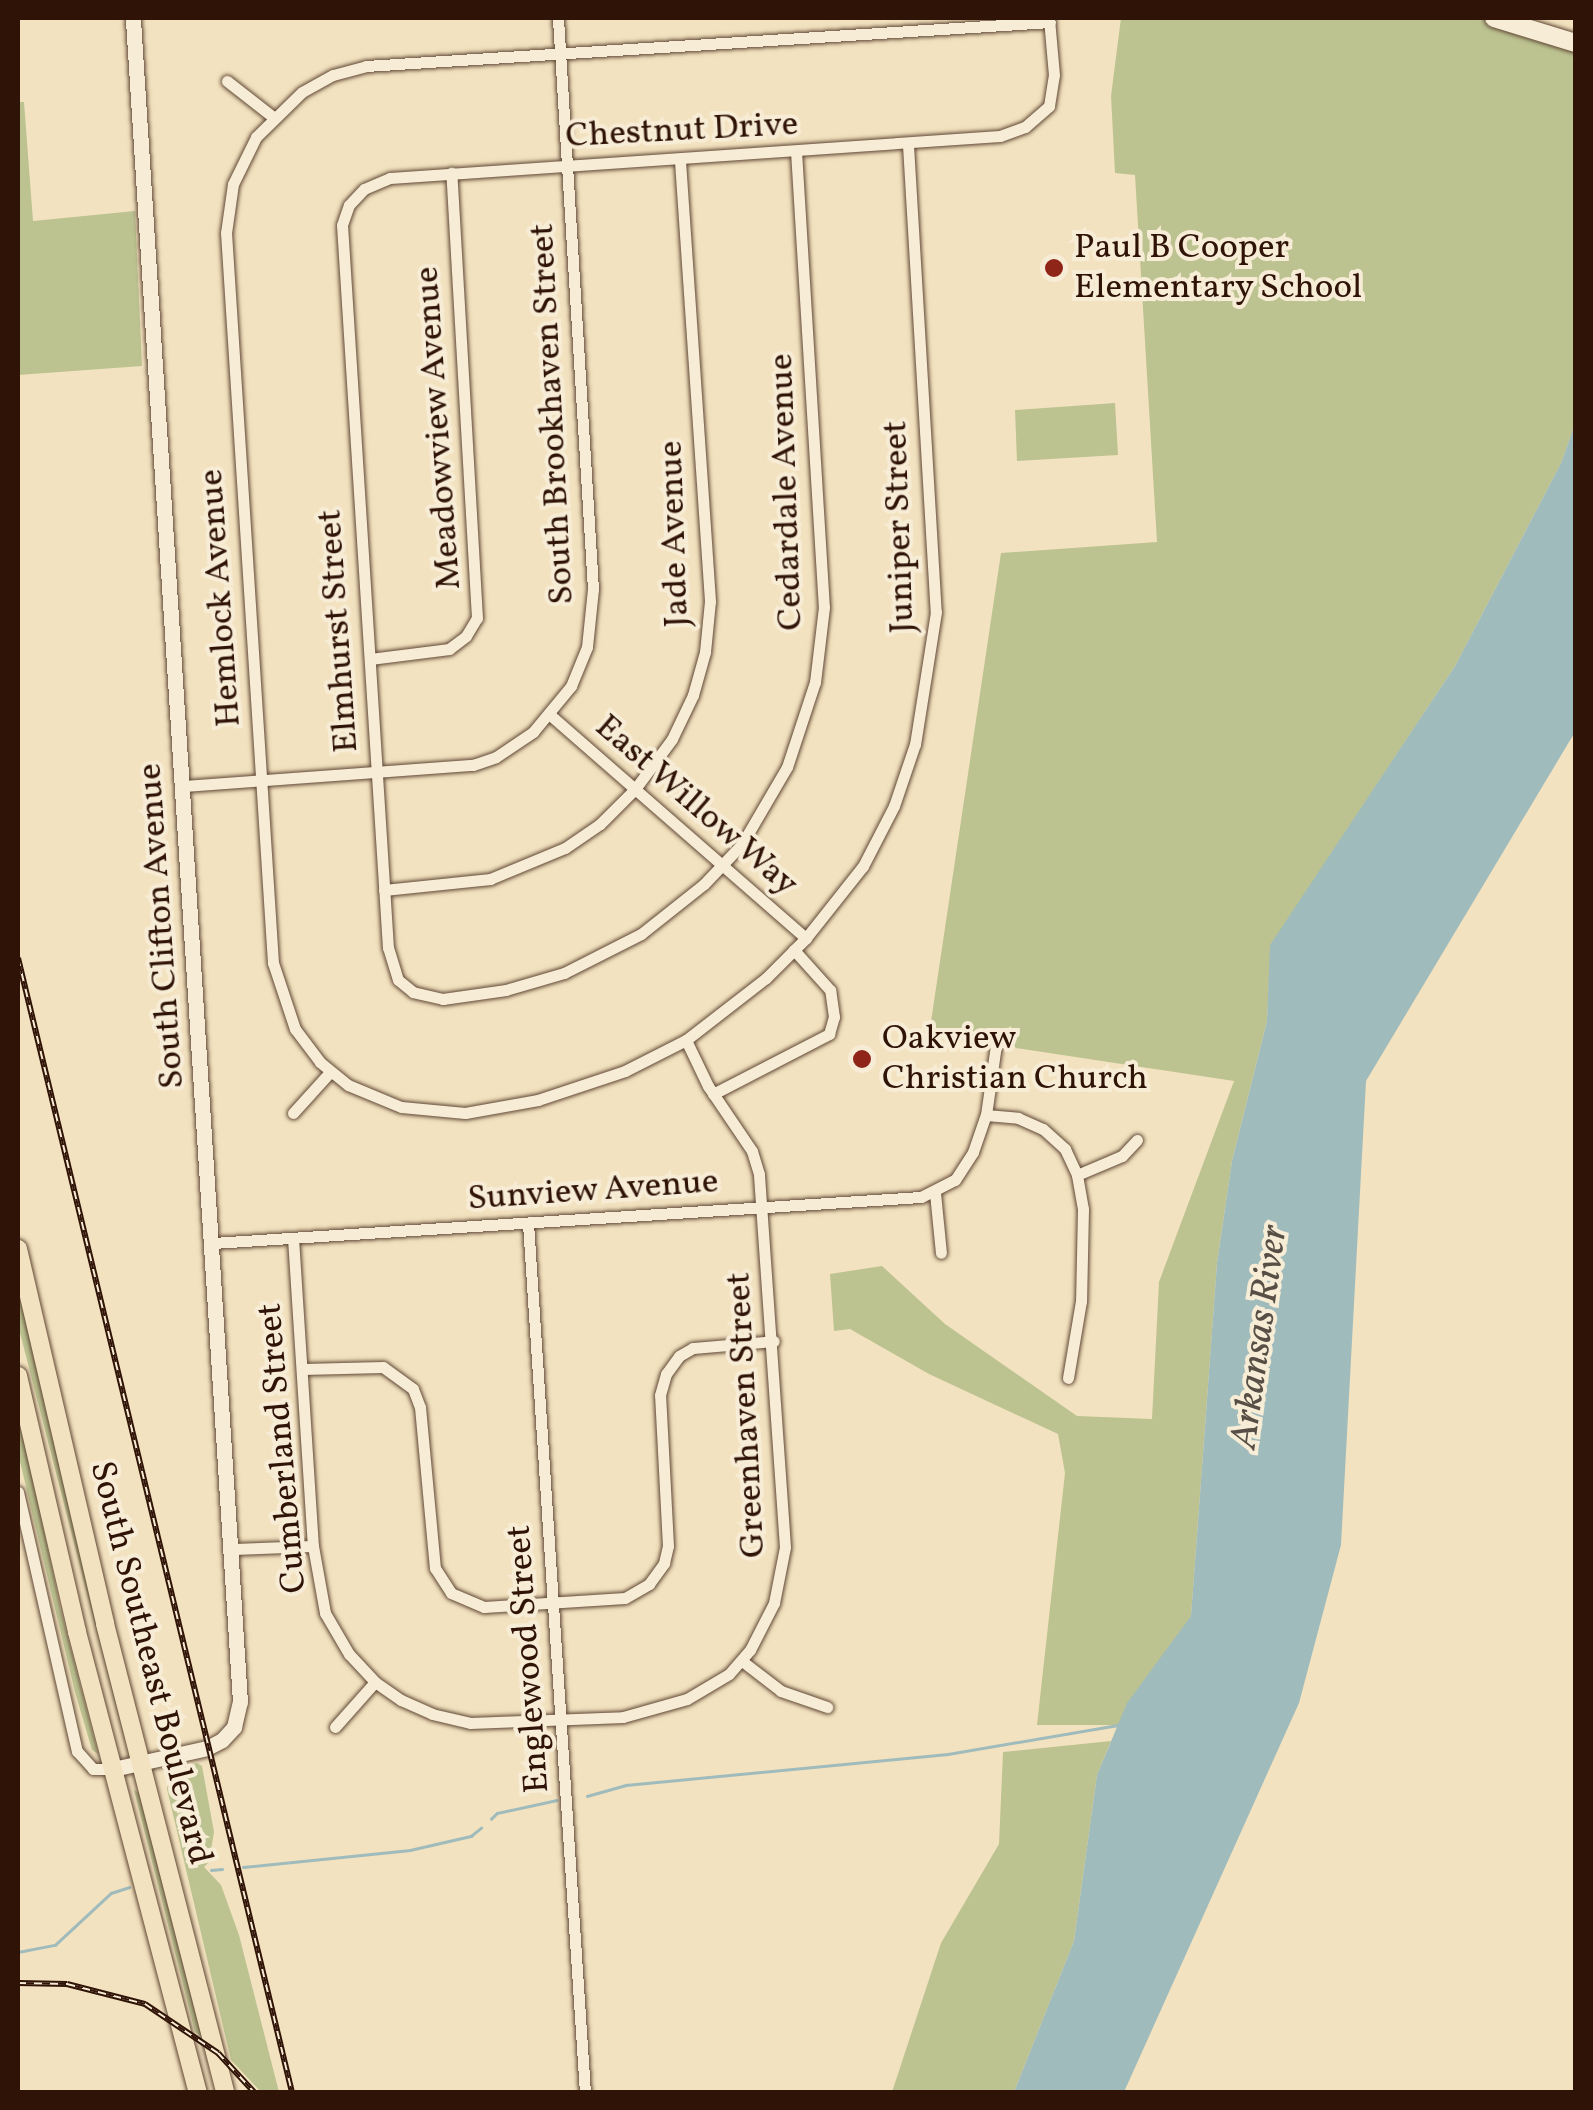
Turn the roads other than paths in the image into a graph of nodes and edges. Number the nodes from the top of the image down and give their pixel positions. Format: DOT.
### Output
graph roads {
  1 [pos="133,18"];
  2 [pos="558,18"];
  3 [pos="1494,18"];
  4 [pos="1049,20"];
  5 [pos="1576,43"];
  6 [pos="560,53"];
  7 [pos="227,81"];
  8 [pos="273,117"];
  9 [pos="908,145"];
  10 [pos="796,151"];
  11 [pos="680,158"];
  12 [pos="566,165"];
  13 [pos="451,173"];
  14 [pos="346,211"];
  15 [pos="370,659"];
  16 [pos="549,714"];
  17 [pos="376,774"];
  18 [pos="261,780"];
  19 [pos="184,786"];
  20 [pos="635,789"];
  21 [pos="722,866"];
  22 [pos="384,890"];
  23 [pos="806,938"];
  24 [pos="794,950"];
  25 [pos="459,998"];
  26 [pos="686,1040"];
  27 [pos="996,1045"];
  28 [pos="330,1072"];
  29 [pos="714,1094"];
  30 [pos="293,1113"];
  31 [pos="986,1115"];
  32 [pos="1137,1140"];
  33 [pos="1077,1174"];
  34 [pos="935,1193"];
  35 [pos="763,1208"];
  36 [pos="528,1223"];
  37 [pos="294,1238"];
  38 [pos="213,1244"];
  39 [pos="18,1249"];
  40 [pos="941,1253"];
  41 [pos="774,1342"];
  42 [pos="303,1368"];
  43 [pos="18,1376"];
  44 [pos="1068,1378"];
  45 [pos="18,1492"];
  46 [pos="312,1546"];
  47 [pos="233,1549"];
  48 [pos="552,1603"];
  49 [pos="742,1661"];
  50 [pos="375,1682"];
  51 [pos="826,1708"];
  52 [pos="560,1721"];
  53 [pos="335,1727"];
  54 [pos="140,1764"];
  55 [pos="113,1769"];
  56 [pos="198,2092"];
  57 [pos="225,2092"];
  58 [pos="585,2092"];
  1 -- 19 [label="street, South Clifton Avenue"];
  2 -- 6 [label="street, South Brookhaven Street"];
  3 -- 5 [label="main road"];
  4 -- 6 [label="street, Hemlock Avenue"];
  4 -- 9 [label="street, Chestnut Drive"];
  6 -- 8 [label="street, Hemlock Avenue"];
  6 -- 12 [label="street, South Brookhaven Street"];
  7 -- 8 [label="street"];
  8 -- 18 [label="street, Hemlock Avenue"];
  9 -- 10 [label="street, Chestnut Drive"];
  9 -- 23 [label="street, Juniper Street"];
  10 -- 11 [label="street, Chestnut Drive"];
  10 -- 21 [label="street, Cedardale Avenue"];
  11 -- 12 [label="street, Chestnut Drive"];
  11 -- 20 [label="street, Jade Avenue"];
  12 -- 13 [label="street, Chestnut Drive"];
  12 -- 16 [label="street, South Brookhaven Street"];
  13 -- 14 [label="street, Chestnut Drive"];
  13 -- 15 [label="street, Meadowview Avenue"];
  14 -- 15 [label="street, Elmhurst Street"];
  15 -- 17 [label="street, Elmhurst Street"];
  16 -- 17 [label="street, South Brookhaven Street"];
  16 -- 20 [label="street, East Willow Way"];
  17 -- 18 [label="street, South Brookhaven Street"];
  17 -- 22 [label="street, Elmhurst Street"];
  18 -- 19 [label="street, South Brookhaven Street"];
  18 -- 28 [label="street, Hemlock Avenue"];
  19 -- 38 [label="street, South Clifton Avenue"];
  20 -- 21 [label="street, East Willow Way"];
  20 -- 22 [label="street, Jade Avenue"];
  21 -- 23 [label="street, East Willow Way"];
  21 -- 25 [label="street, Cedardale Avenue"];
  22 -- 25 [label="street, Elmhurst Street"];
  23 -- 24 [label="street, Juniper Street"];
  24 -- 26 [label="street, Juniper Street"];
  24 -- 29 [label="street"];
  26 -- 28 [label="street, Juniper Street"];
  26 -- 29 [label="street, Greenhaven Street"];
  27 -- 31 [label="street"];
  28 -- 30 [label="street"];
  29 -- 35 [label="street, Greenhaven Street"];
  31 -- 33 [label="street"];
  31 -- 34 [label="street"];
  32 -- 33 [label="street"];
  33 -- 44 [label="street"];
  34 -- 35 [label="street, Sunview Avenue"];
  34 -- 40 [label="street"];
  35 -- 36 [label="street, Sunview Avenue"];
  35 -- 41 [label="street, Greenhaven Street"];
  36 -- 37 [label="street, Sunview Avenue"];
  36 -- 48 [label="street, Englewood Street"];
  37 -- 38 [label="street, Sunview Avenue"];
  37 -- 42 [label="street, Cumberland Street"];
  38 -- 47 [label="street, South Clifton Avenue"];
  39 -- 54 [label="main road, South Southeast Boulevard"];
  41 -- 48 [label="street"];
  41 -- 49 [label="street, Greenhaven Street"];
  42 -- 46 [label="street, Cumberland Street"];
  42 -- 48 [label="street"];
  43 -- 55 [label="main road, South Southeast Boulevard"];
  45 -- 55 [label="street"];
  46 -- 47 [label="street"];
  46 -- 50 [label="street, Cumberland Street"];
  47 -- 54 [label="street, South Clifton Avenue"];
  48 -- 52 [label="street, Englewood Street"];
  49 -- 51 [label="street"];
  49 -- 52 [label="street, Greenhaven Street"];
  50 -- 52 [label="street, Cumberland Street"];
  50 -- 53 [label="street"];
  52 -- 58 [label="street, Englewood Street"];
  54 -- 55 [label="street"];
  54 -- 57 [label="main road, South Southeast Boulevard"];
  55 -- 56 [label="main road, South Southeast Boulevard"];
}
